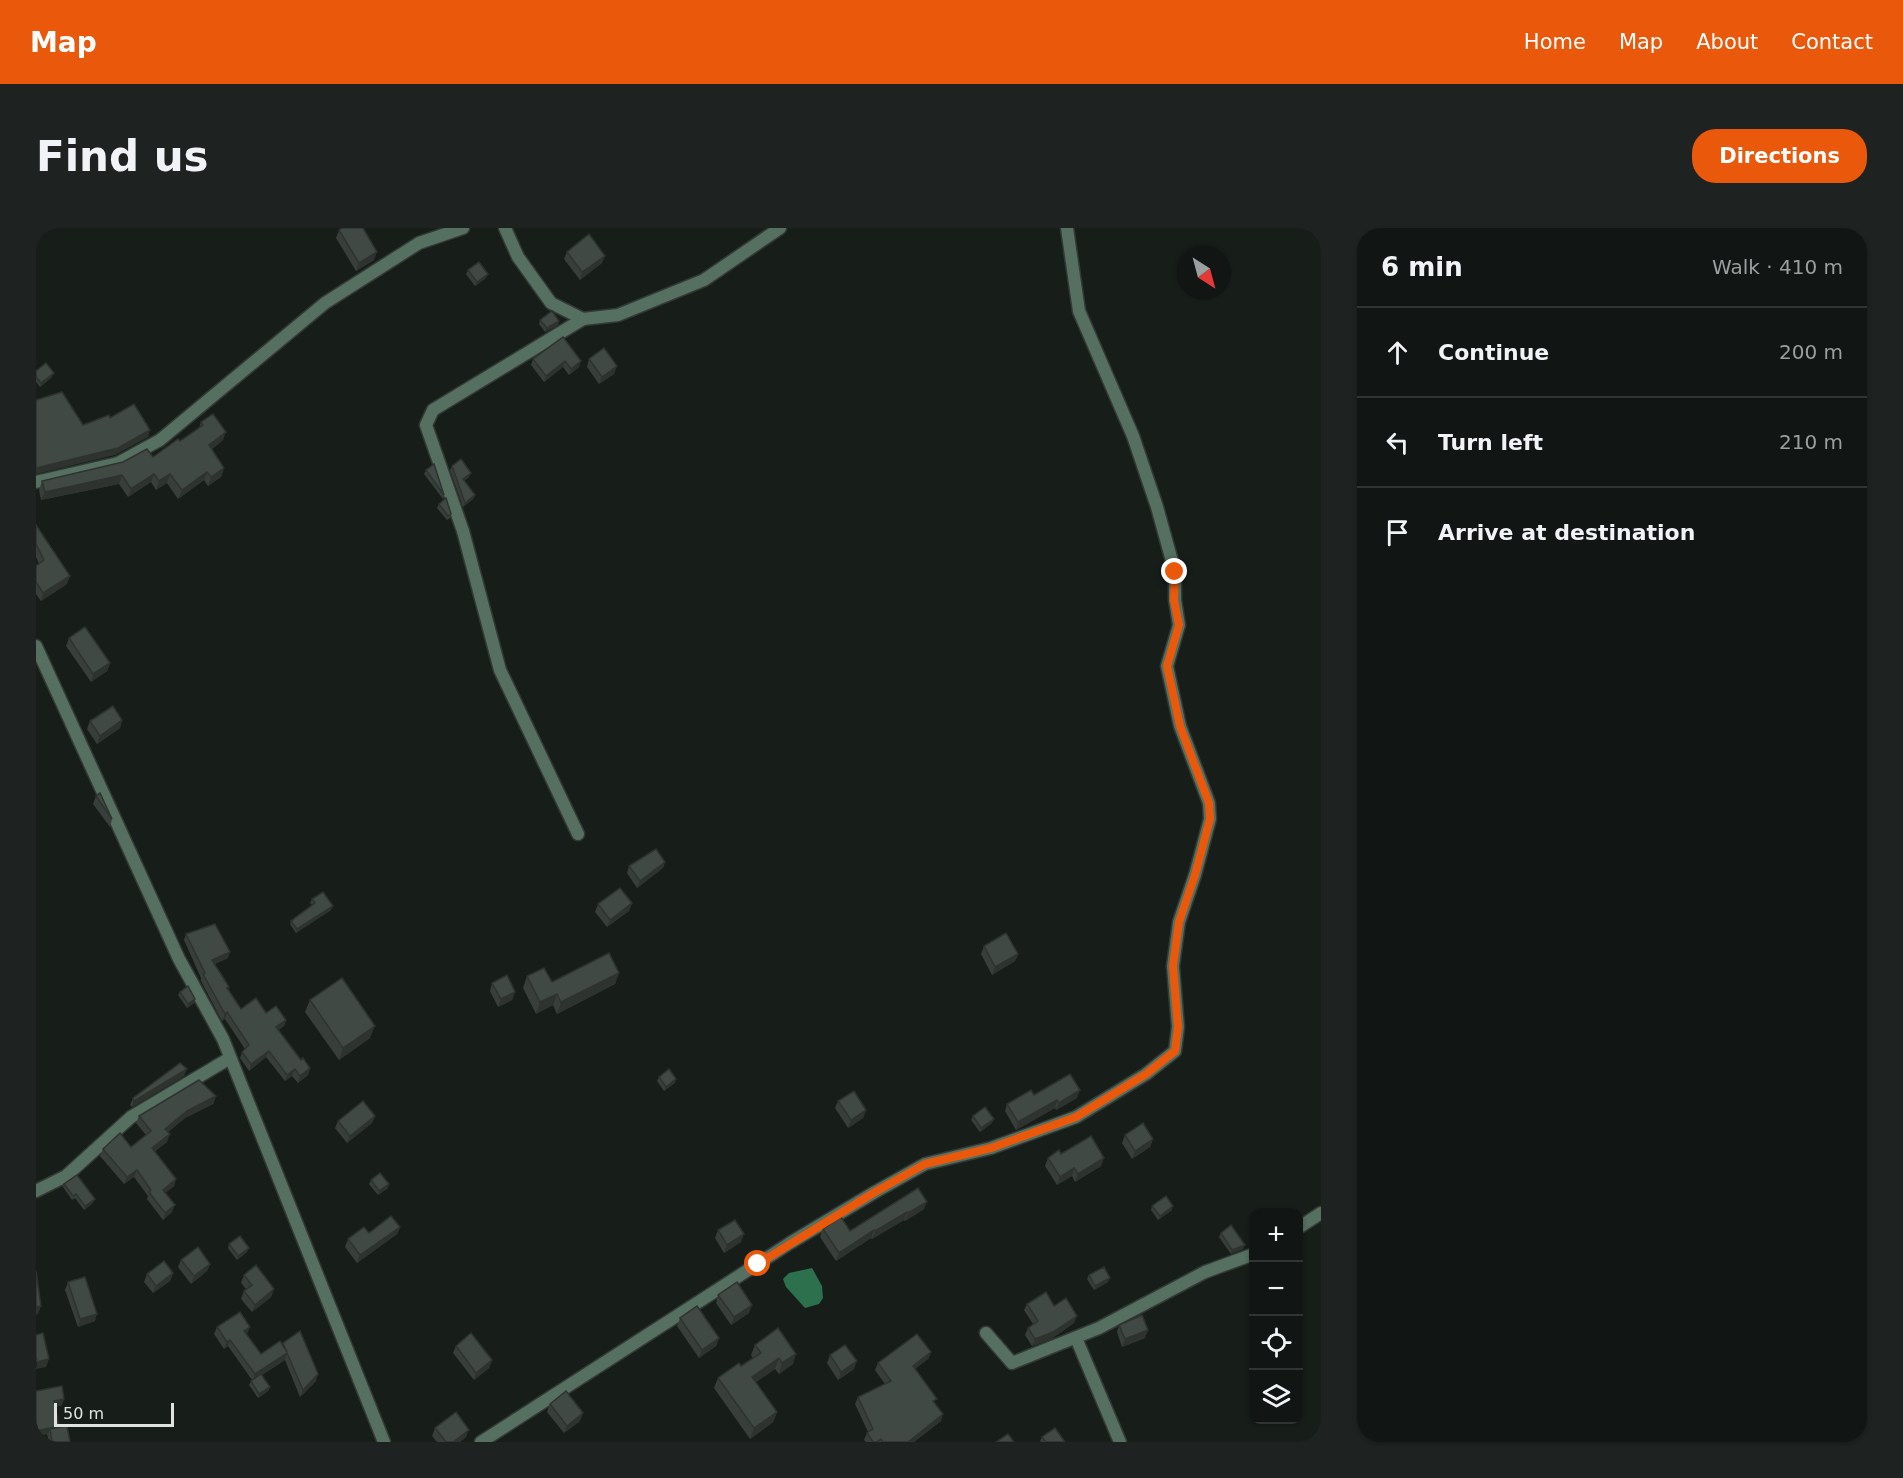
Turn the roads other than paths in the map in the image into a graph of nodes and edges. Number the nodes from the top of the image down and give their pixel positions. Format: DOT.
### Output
graph roads {
  1 [pos="463,228"];
  2 [pos="505,228"];
  3 [pos="780,228"];
  4 [pos="1066,228"];
  5 [pos="583,319"];
  6 [pos="36,482"];
  7 [pos="36,646"];
  8 [pos="579,834"];
  9 [pos="230,1058"];
  10 [pos="36,1191"];
  11 [pos="1321,1213"];
  12 [pos="1303,1225"];
  13 [pos="1249,1256"];
  14 [pos="986,1333"];
  15 [pos="1076,1338"];
  16 [pos="384,1442"];
  17 [pos="481,1442"];
  18 [pos="1120,1442"];
  1 -- 6 [label="street"];
  2 -- 5 [label="street"];
  3 -- 5 [label="street"];
  4 -- 17 [label="street"];
  5 -- 8 [label="street"];
  7 -- 9 [label="street"];
  9 -- 10 [label="street"];
  9 -- 16 [label="street"];
  11 -- 12 [label="street"];
  13 -- 15 [label="street"];
  14 -- 15 [label="street"];
  15 -- 18 [label="street"];
}
